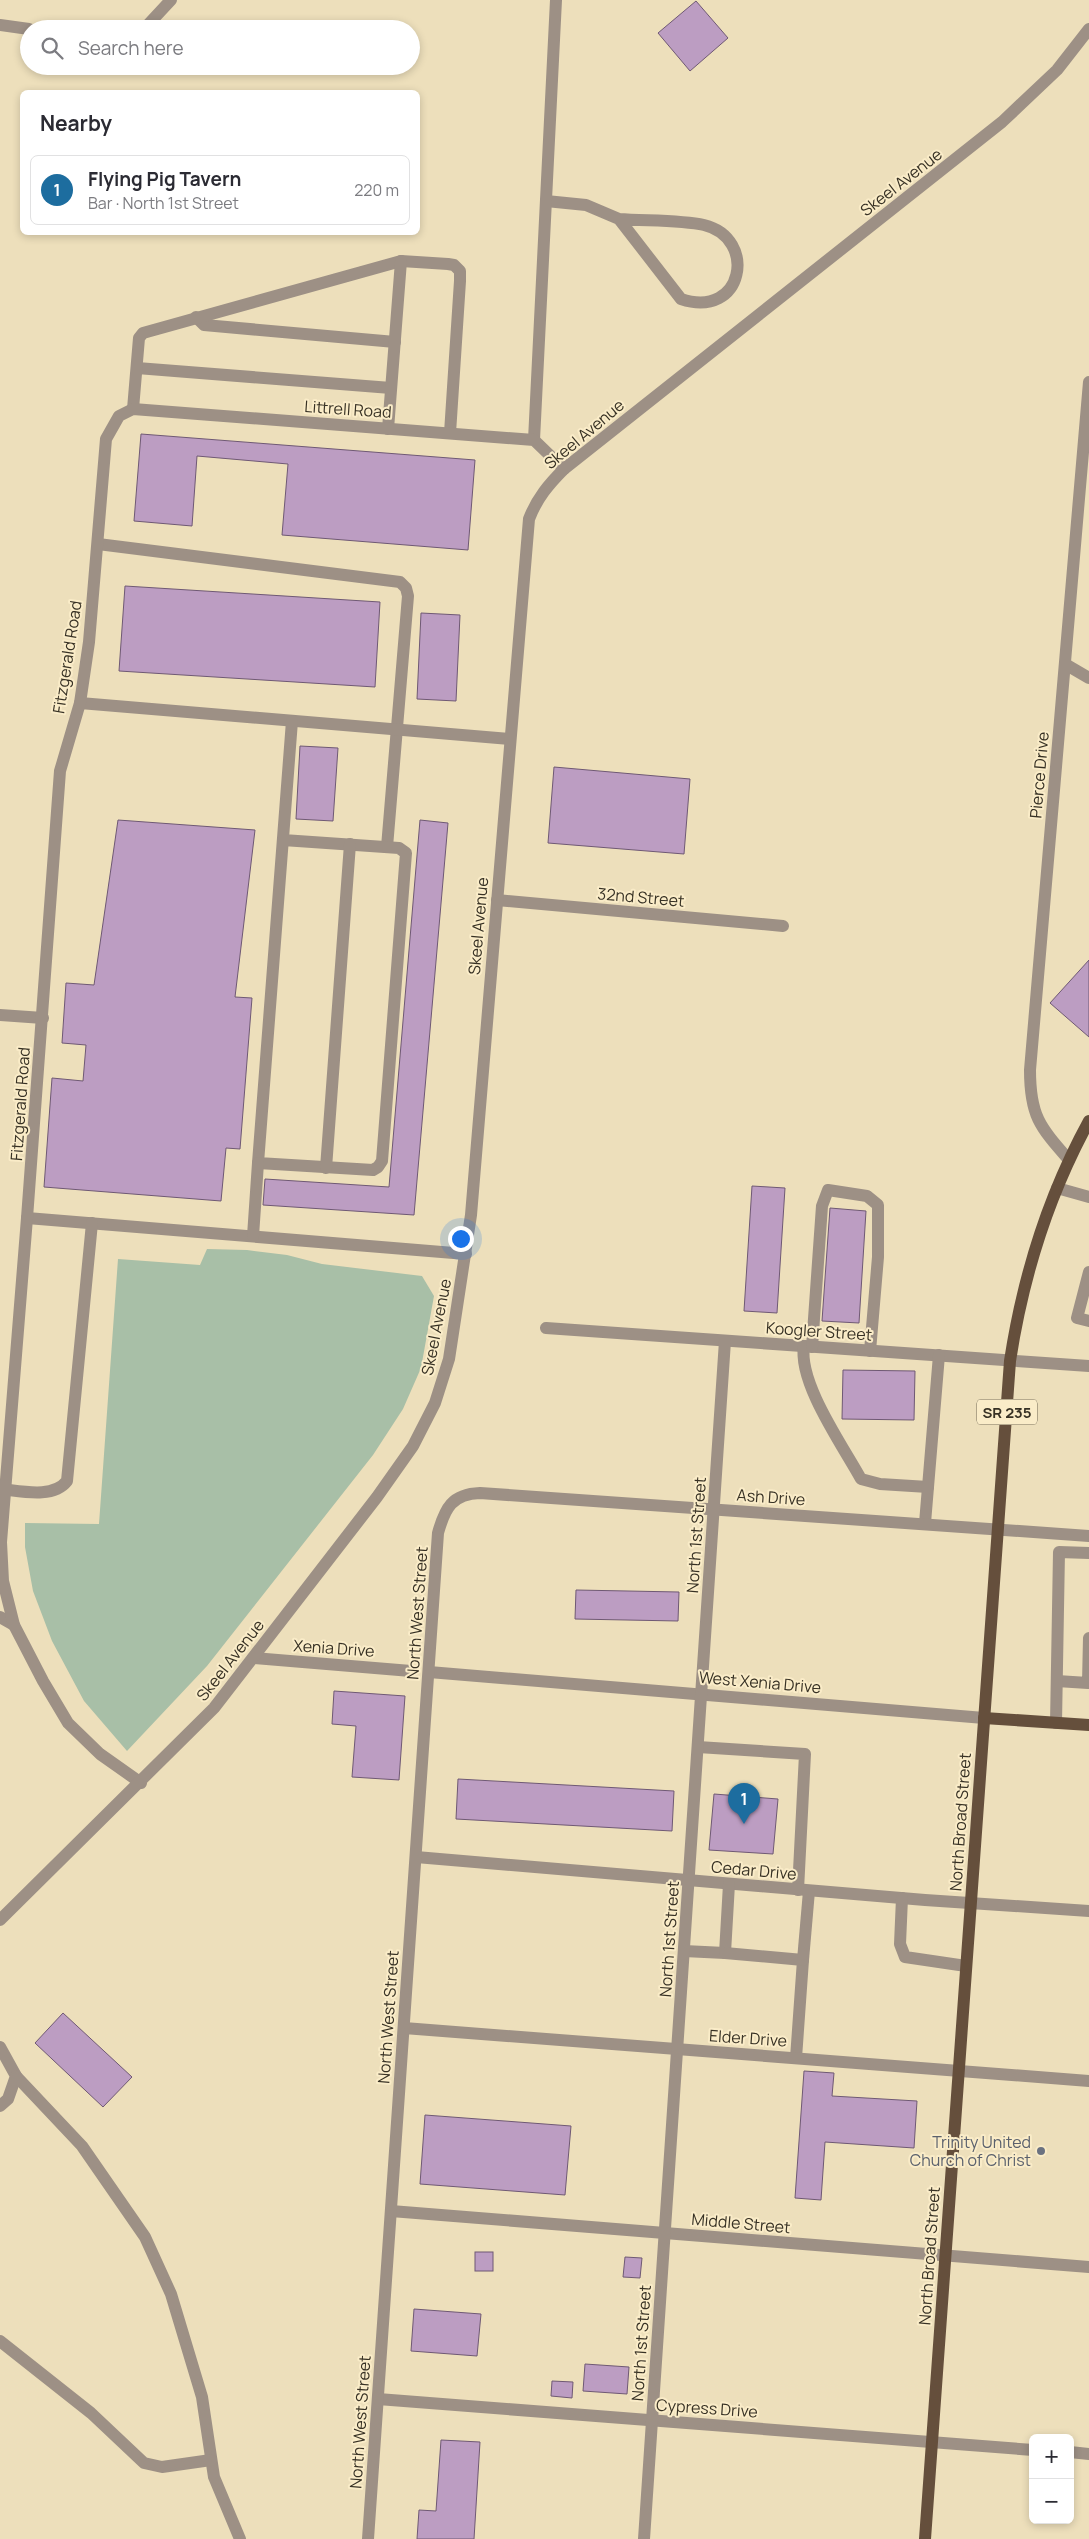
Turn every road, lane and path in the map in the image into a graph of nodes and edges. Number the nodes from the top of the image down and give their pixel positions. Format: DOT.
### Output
graph roads {
  1 [pos="171,0"];
  2 [pos="556,0"];
  3 [pos="152,20"];
  4 [pos="0,25"];
  5 [pos="20,28"];
  6 [pos="1089,29"];
  7 [pos="546,200"];
  8 [pos="619,219"];
  9 [pos="401,261"];
  10 [pos="196,317"];
  11 [pos="395,342"];
  12 [pos="136,368"];
  13 [pos="1089,382"];
  14 [pos="391,388"];
  15 [pos="133,409"];
  16 [pos="388,429"];
  17 [pos="450,433"];
  18 [pos="534,440"];
  19 [pos="564,469"];
  20 [pos="98,544"];
  21 [pos="1065,664"];
  22 [pos="1089,678"];
  23 [pos="80,703"];
  24 [pos="292,720"];
  25 [pos="397,729"];
  26 [pos="510,739"];
  27 [pos="283,840"];
  28 [pos="350,844"];
  29 [pos="388,847"];
  30 [pos="497,900"];
  31 [pos="783,926"];
  32 [pos="0,1015"];
  33 [pos="42,1018"];
  34 [pos="1089,1121"];
  35 [pos="1069,1160"];
  36 [pos="258,1163"];
  37 [pos="326,1168"];
  38 [pos="1057,1188"];
  39 [pos="1089,1196"];
  40 [pos="27,1218"];
  41 [pos="92,1223"];
  42 [pos="253,1236"];
  43 [pos="466,1254"];
  44 [pos="1089,1272"];
  45 [pos="1089,1321"];
  46 [pos="546,1328"];
  47 [pos="725,1340"];
  48 [pos="808,1346"];
  49 [pos="870,1351"];
  50 [pos="939,1355"];
  51 [pos="1010,1360"];
  52 [pos="1089,1366"];
  53 [pos="928,1487"];
  54 [pos="2,1489"];
  55 [pos="453,1502"];
  56 [pos="714,1509"];
  57 [pos="925,1523"];
  58 [pos="998,1528"];
  59 [pos="1059,1533"];
  60 [pos="1089,1536"];
  61 [pos="1059,1552"];
  62 [pos="1089,1553"];
  63 [pos="0,1617"];
  64 [pos="14,1625"];
  65 [pos="1089,1638"];
  66 [pos="253,1658"];
  67 [pos="411,1670"];
  68 [pos="429,1672"];
  69 [pos="1056,1682"];
  70 [pos="701,1694"];
  71 [pos="984,1718"];
  72 [pos="1056,1723"];
  73 [pos="1089,1725"];
  74 [pos="698,1747"];
  75 [pos="141,1783"];
  76 [pos="416,1857"];
  77 [pos="689,1881"];
  78 [pos="729,1884"];
  79 [pos="804,1890"];
  80 [pos="902,1898"];
  81 [pos="970,1903"];
  82 [pos="1089,1911"];
  83 [pos="0,1920"];
  84 [pos="684,1951"];
  85 [pos="725,1953"];
  86 [pos="803,1960"];
  87 [pos="966,1966"];
  88 [pos="404,2028"];
  89 [pos="0,2047"];
  90 [pos="678,2048"];
  91 [pos="796,2058"];
  92 [pos="960,2070"];
  93 [pos="16,2076"];
  94 [pos="1089,2080"];
  95 [pos="0,2106"];
  96 [pos="391,2211"];
  97 [pos="665,2233"];
  98 [pos="946,2255"];
  99 [pos="1089,2267"];
  100 [pos="0,2341"];
  101 [pos="378,2399"];
  102 [pos="653,2420"];
  103 [pos="932,2442"];
  104 [pos="1029,2450"];
  105 [pos="1074,2452"];
  106 [pos="1089,2454"];
  107 [pos="211,2460"];
  108 [pos="240,2539"];
  109 [pos="368,2539"];
  110 [pos="644,2539"];
  111 [pos="925,2539"];
  1 -- 3 [label="street"];
  2 -- 7 [label="street"];
  4 -- 5 [label="street"];
  6 -- 19 [label="street, Skeel Avenue"];
  7 -- 8 [label="street"];
  7 -- 18 [label="street"];
  8 -- 8 [label="street"];
  9 -- 10 [label="street"];
  9 -- 11 [label="street"];
  9 -- 17 [label="street"];
  10 -- 11 [label="street"];
  10 -- 12 [label="street"];
  11 -- 14 [label="street"];
  12 -- 14 [label="street"];
  12 -- 15 [label="street"];
  13 -- 21 [label="street, Pierce Drive"];
  14 -- 16 [label="street"];
  15 -- 16 [label="street, Littrell Road"];
  15 -- 20 [label="street, Fitzgerald Road"];
  16 -- 17 [label="street, Littrell Road"];
  17 -- 18 [label="street, Littrell Road"];
  18 -- 19 [label="street"];
  19 -- 26 [label="street, Skeel Avenue"];
  20 -- 23 [label="street, Fitzgerald Road"];
  20 -- 25 [label="street"];
  21 -- 22 [label="street"];
  21 -- 35 [label="street, Pierce Drive"];
  23 -- 24 [label="street"];
  23 -- 33 [label="street, Fitzgerald Road"];
  24 -- 25 [label="street"];
  24 -- 27 [label="street"];
  25 -- 26 [label="street"];
  25 -- 29 [label="street"];
  26 -- 30 [label="street, Skeel Avenue"];
  27 -- 28 [label="street"];
  27 -- 36 [label="street"];
  28 -- 29 [label="street"];
  28 -- 37 [label="street"];
  29 -- 37 [label="street"];
  30 -- 31 [label="street, 32nd Street"];
  30 -- 43 [label="street, Skeel Avenue"];
  32 -- 33 [label="street"];
  33 -- 40 [label="street, Fitzgerald Road"];
  34 -- 35 [label="main road, North Broad Street / SR 235"];
  35 -- 38 [label="main road, North Broad Street / SR 235"];
  36 -- 37 [label="street"];
  36 -- 42 [label="street"];
  38 -- 39 [label="street"];
  38 -- 51 [label="main road, North Broad Street / SR 235"];
  40 -- 41 [label="street"];
  40 -- 54 [label="street, Fitzgerald Road"];
  41 -- 42 [label="street"];
  41 -- 54 [label="street"];
  42 -- 43 [label="street"];
  43 -- 66 [label="street, Skeel Avenue"];
  44 -- 45 [label="street"];
  46 -- 47 [label="street, Koogler Street"];
  47 -- 48 [label="street, Koogler Street"];
  47 -- 56 [label="street, North 1st Street"];
  48 -- 49 [label="street, Koogler Street"];
  48 -- 49 [label="street"];
  48 -- 53 [label="street"];
  49 -- 50 [label="street, Koogler Street"];
  50 -- 51 [label="street, Koogler Street"];
  50 -- 53 [label="street"];
  51 -- 52 [label="street, Koogler Street"];
  51 -- 58 [label="main road, North Broad Street / SR 235"];
  53 -- 57 [label="street"];
  54 -- 64 [label="street, Fitzgerald Road"];
  55 -- 56 [label="street, Ash Drive"];
  55 -- 68 [label="street, North West Street"];
  56 -- 57 [label="street, Ash Drive"];
  56 -- 70 [label="street, North 1st Street"];
  57 -- 58 [label="street, Ash Drive"];
  58 -- 59 [label="street, Ash Drive"];
  58 -- 71 [label="main road, North Broad Street / SR 235"];
  59 -- 60 [label="street, Ash Drive"];
  59 -- 61 [label="street"];
  61 -- 62 [label="street"];
  61 -- 69 [label="street"];
  63 -- 64 [label="street"];
  64 -- 75 [label="street, Fitzgerald Road"];
  65 -- 69 [label="street"];
  66 -- 67 [label="street, Xenia Drive"];
  66 -- 75 [label="street, Skeel Avenue"];
  68 -- 70 [label="street, West Xenia Drive"];
  68 -- 76 [label="street, North West Street"];
  69 -- 72 [label="street"];
  70 -- 71 [label="street, West Xenia Drive"];
  70 -- 74 [label="street, North 1st Street"];
  71 -- 72 [label="main road, West Xenia Drive"];
  71 -- 81 [label="main road, North Broad Street"];
  72 -- 73 [label="main road, West Xenia Drive"];
  74 -- 77 [label="street, North 1st Street"];
  74 -- 79 [label="street"];
  75 -- 83 [label="street, Skeel Avenue"];
  76 -- 77 [label="street, Cedar Drive"];
  76 -- 88 [label="street, North West Street"];
  77 -- 78 [label="street, Cedar Drive"];
  77 -- 84 [label="street, North 1st Street"];
  78 -- 79 [label="street, Cedar Drive"];
  78 -- 85 [label="street"];
  79 -- 80 [label="street, Cedar Drive"];
  79 -- 86 [label="street"];
  80 -- 81 [label="street, Cedar Drive"];
  80 -- 87 [label="street"];
  81 -- 82 [label="street, Cedar Drive"];
  81 -- 87 [label="main road, North Broad Street"];
  84 -- 85 [label="street"];
  84 -- 90 [label="street, North 1st Street"];
  85 -- 86 [label="street"];
  86 -- 91 [label="street"];
  87 -- 92 [label="main road, North Broad Street"];
  88 -- 90 [label="street, Elder Drive"];
  88 -- 96 [label="street, North West Street"];
  89 -- 93 [label="street"];
  90 -- 91 [label="street, Elder Drive"];
  90 -- 97 [label="street, North 1st Street"];
  91 -- 92 [label="street, Elder Drive"];
  92 -- 94 [label="street, Elder Drive"];
  92 -- 98 [label="main road, North Broad Street"];
  93 -- 95 [label="street"];
  93 -- 107 [label="street"];
  96 -- 97 [label="street, Middle Street"];
  96 -- 101 [label="street, North West Street"];
  97 -- 98 [label="street, Middle Street"];
  97 -- 102 [label="street, North 1st Street"];
  98 -- 99 [label="street, Middle Street"];
  98 -- 103 [label="main road, North Broad Street"];
  100 -- 107 [label="street"];
  101 -- 102 [label="street, Cypress Drive"];
  101 -- 109 [label="street, North West Street"];
  102 -- 103 [label="street, Cypress Drive"];
  102 -- 110 [label="street, North 1st Street"];
  103 -- 104 [label="street, Cypress Drive"];
  103 -- 111 [label="main road, North Broad Street"];
  105 -- 106 [label="street"];
  107 -- 108 [label="street"];
}
